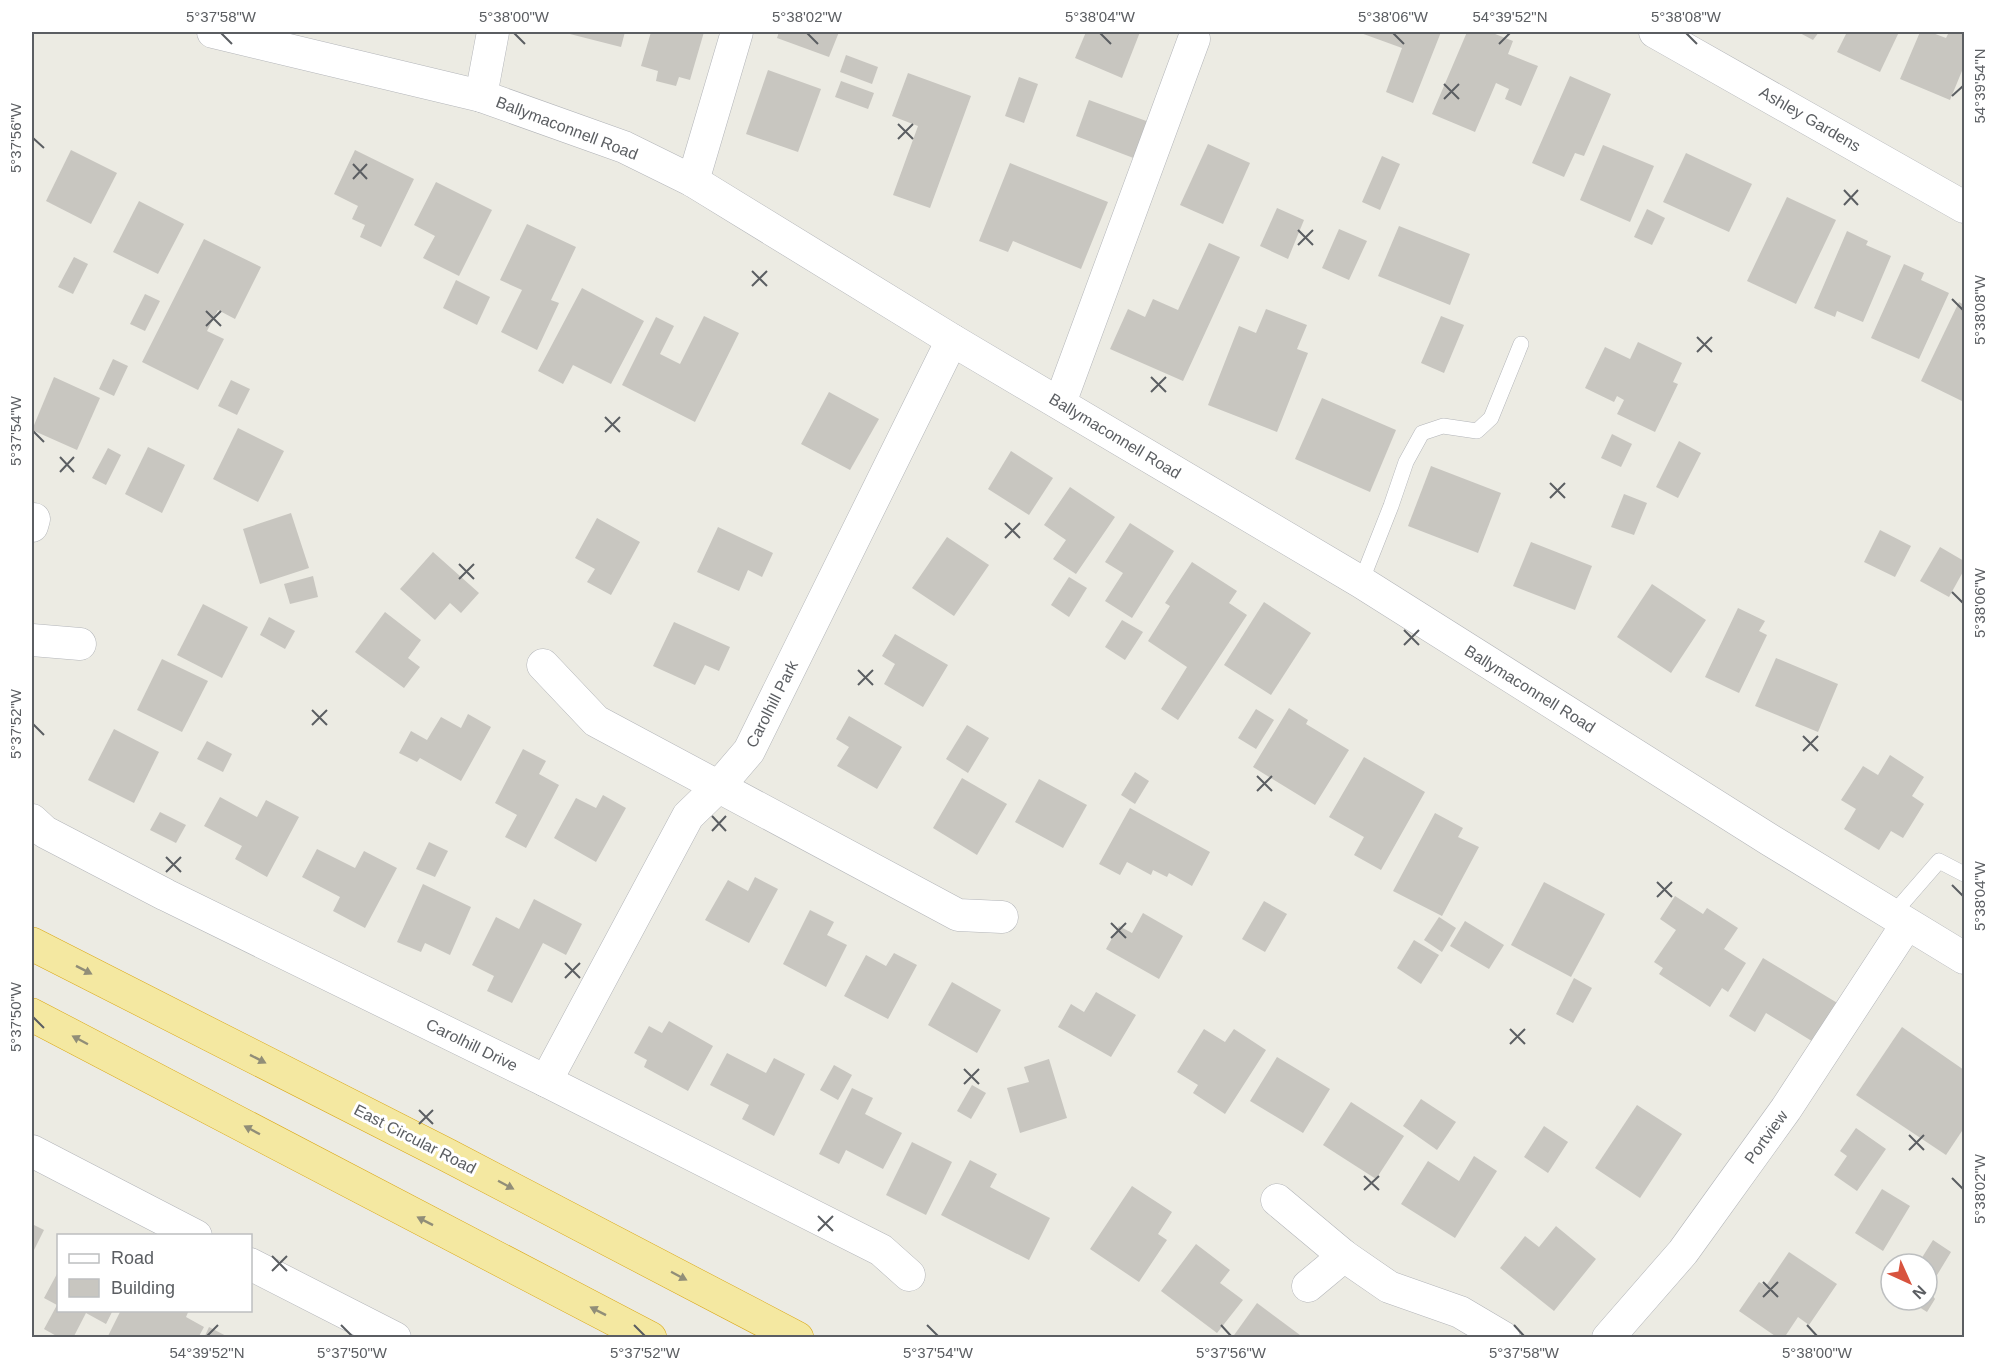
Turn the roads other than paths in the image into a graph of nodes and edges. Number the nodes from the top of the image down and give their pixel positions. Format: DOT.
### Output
graph roads {
  1 [pos="213,32"];
  2 [pos="493,32"];
  3 [pos="737,32"];
  4 [pos="1655,32"];
  5 [pos="1194,39"];
  6 [pos="481,96"];
  7 [pos="693,181"];
  8 [pos="1965,207"];
  9 [pos="952,340"];
  10 [pos="1521,344"];
  11 [pos="1060,403"];
  12 [pos="1361,582"];
  13 [pos="32,640"];
  14 [pos="80,644"];
  15 [pos="543,665"];
  16 [pos="719,786"];
  17 [pos="32,820"];
  18 [pos="1965,874"];
  19 [pos="1002,917"];
  20 [pos="1900,920"];
  21 [pos="32,944"];
  22 [pos="1965,958"];
  23 [pos="32,1015"];
  24 [pos="546,1081"];
  25 [pos="32,1151"];
  26 [pos="1277,1200"];
  27 [pos="192,1234"];
  28 [pos="1344,1256"];
  29 [pos="252,1265"];
  30 [pos="909,1275"];
  31 [pos="1308,1286"];
  32 [pos="376,1333"];
  33 [pos="650,1338"];
  34 [pos="797,1338"];
  35 [pos="1504,1338"];
  36 [pos="1608,1338"];
  1 -- 6 [label="street, Ballymaconnell Road"];
  2 -- 6 [label="street"];
  3 -- 7 [label="street"];
  4 -- 8 [label="street, Ashley Gardens"];
  5 -- 11 [label="street"];
  6 -- 7 [label="street, Ballymaconnell Road"];
  7 -- 9 [label="street, Ballymaconnell Road"];
  9 -- 11 [label="street, Ballymaconnell Road"];
  9 -- 16 [label="street, Carolhill Park"];
  10 -- 12 [label="lane"];
  11 -- 12 [label="street, Ballymaconnell Road"];
  12 -- 20 [label="street, Ballymaconnell Road"];
  13 -- 14 [label="street"];
  15 -- 16 [label="street"];
  16 -- 19 [label="street"];
  16 -- 24 [label="street, Carolhill Park"];
  17 -- 24 [label="street, Carolhill Drive"];
  18 -- 20 [label="lane"];
  20 -- 22 [label="street, Ballymaconnell Road"];
  20 -- 36 [label="street, Portview"];
  21 -- 34 [label="highway, East Circular Road, one-way"];
  33 -- 23 [label="highway, one-way"];
  24 -- 30 [label="street, Carolhill Drive"];
  25 -- 27 [label="street"];
  26 -- 28 [label="street"];
  28 -- 31 [label="street"];
  28 -- 35 [label="street"];
  29 -- 32 [label="street"];
}
